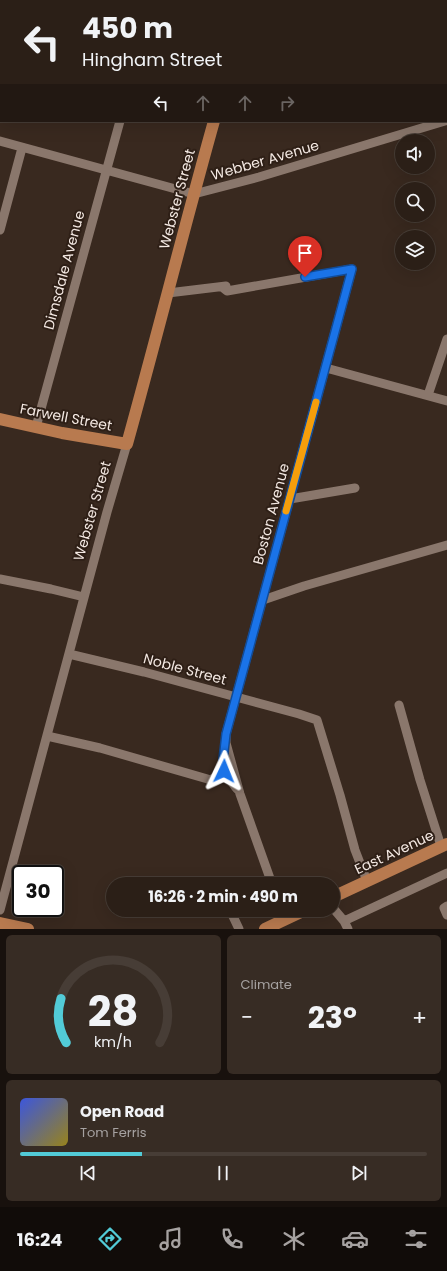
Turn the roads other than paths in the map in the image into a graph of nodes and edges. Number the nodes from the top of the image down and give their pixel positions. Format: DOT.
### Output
graph roads {
  1 [pos="120,122"];
  2 [pos="214,122"];
  3 [pos="443,122"];
  4 [pos="0,141"];
  5 [pos="22,148"];
  6 [pos="107,171"];
  7 [pos="194,194"];
  8 [pos="0,230"];
  9 [pos="235,285"];
  10 [pos="222,287"];
  11 [pos="168,293"];
  12 [pos="447,339"];
  13 [pos="326,368"];
  14 [pos="428,395"];
  15 [pos="447,401"];
  16 [pos="0,420"];
  17 [pos="36,427"];
  18 [pos="127,444"];
  19 [pos="355,488"];
  20 [pos="290,499"];
  21 [pos="447,545"];
  22 [pos="0,579"];
  23 [pos="84,597"];
  24 [pos="263,600"];
  25 [pos="69,654"];
  26 [pos="236,697"];
  27 [pos="399,705"];
  28 [pos="47,736"];
  29 [pos="226,743"];
  30 [pos="224,771"];
  31 [pos="240,794"];
  32 [pos="444,845"];
  33 [pos="447,873"];
  34 [pos="270,877"];
  35 [pos="367,881"];
  36 [pos="340,894"];
  37 [pos="447,906"];
  38 [pos="0,910"];
  39 [pos="447,915"];
  40 [pos="233,917"];
  41 [pos="280,917"];
  42 [pos="340,917"];
  43 [pos="0,923"];
  44 [pos="346,925"];
  45 [pos="28,929"];
  46 [pos="239,929"];
  47 [pos="265,929"];
  1 -- 6 [label="street, Dimsdale Avenue"];
  2 -- 7 [label="main road, Webster Street"];
  3 -- 7 [label="street, Webber Avenue"];
  4 -- 5 [label="street, Webber Avenue"];
  5 -- 6 [label="street, Webber Avenue"];
  5 -- 8 [label="street"];
  6 -- 7 [label="street, Webber Avenue"];
  6 -- 17 [label="street, Dimsdale Avenue"];
  7 -- 11 [label="main road, Webster Street"];
  9 -- 10 [label="street"];
  10 -- 11 [label="street"];
  10 -- 13 [label="street, Boston Avenue"];
  11 -- 18 [label="main road, Webster Street"];
  12 -- 14 [label="street"];
  13 -- 14 [label="street"];
  13 -- 20 [label="street, Boston Avenue"];
  14 -- 15 [label="street"];
  16 -- 17 [label="main road, Farwell Street"];
  17 -- 18 [label="main road, Farwell Street"];
  18 -- 23 [label="street, Webster Street"];
  19 -- 20 [label="street"];
  20 -- 24 [label="street, Boston Avenue"];
  21 -- 24 [label="street"];
  22 -- 23 [label="street"];
  23 -- 25 [label="street, Webster Street"];
  24 -- 26 [label="street, Boston Avenue"];
  25 -- 26 [label="street, Noble Street"];
  25 -- 28 [label="street, Webster Street"];
  26 -- 29 [label="street, Boston Avenue"];
  26 -- 35 [label="street, Noble Street"];
  27 -- 32 [label="street"];
  28 -- 30 [label="street"];
  28 -- 38 [label="street, Webster Street"];
  29 -- 30 [label="street, Boston Avenue"];
  29 -- 31 [label="street, Boston Avenue"];
  30 -- 31 [label="street, Boston Avenue"];
  31 -- 34 [label="street, Boston Avenue"];
  32 -- 35 [label="main road, East Avenue"];
  33 -- 44 [label="street"];
  35 -- 36 [label="main road, East Avenue"];
  37 -- 39 [label="street"];
  40 -- 46 [label="street"];
  41 -- 47 [label="main road"];
  42 -- 44 [label="street"];
  43 -- 45 [label="main road"];
}
